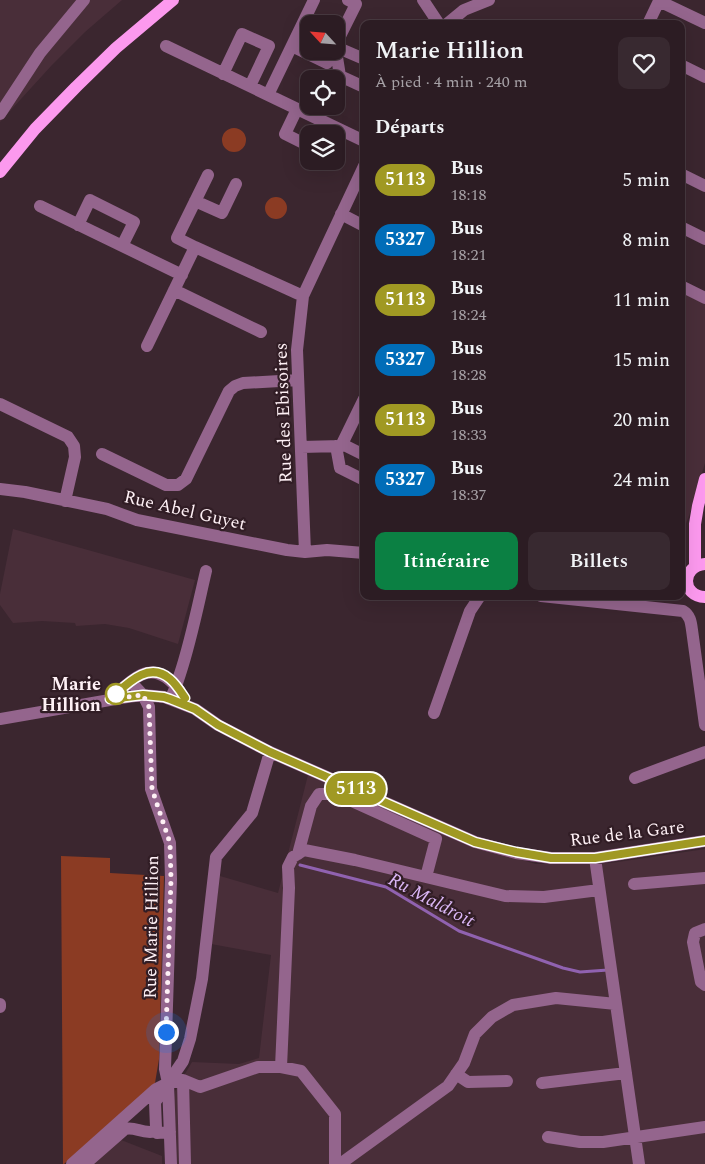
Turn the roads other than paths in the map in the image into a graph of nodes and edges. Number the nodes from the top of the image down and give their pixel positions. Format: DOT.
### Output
graph roads {
  1 [pos="84,0"];
  2 [pos="173,0"];
  3 [pos="314,0"];
  4 [pos="348,0"];
  5 [pos="424,0"];
  6 [pos="489,0"];
  7 [pos="436,20"];
  8 [pos="452,20"];
  9 [pos="650,20"];
  10 [pos="705,24"];
  11 [pos="345,27"];
  12 [pos="166,46"];
  13 [pos="292,46"];
  14 [pos="300,50"];
  15 [pos="345,50"];
  16 [pos="360,58"];
  17 [pos="336,60"];
  18 [pos="685,67"];
  19 [pos="223,74"];
  20 [pos="705,77"];
  21 [pos="360,85"];
  22 [pos="250,86"];
  23 [pos="268,95"];
  24 [pos="297,109"];
  25 [pos="0,114"];
  26 [pos="360,140"];
  27 [pos="300,142"];
  28 [pos="0,172"];
  29 [pos="360,174"];
  30 [pos="208,175"];
  31 [pos="685,176"];
  32 [pos="236,184"];
  33 [pos="705,186"];
  34 [pos="195,201"];
  35 [pos="40,206"];
  36 [pos="341,214"];
  37 [pos="78,224"];
  38 [pos="360,224"];
  39 [pos="685,229"];
  40 [pos="705,239"];
  41 [pos="122,246"];
  42 [pos="195,247"];
  43 [pos="182,275"];
  44 [pos="685,288"];
  45 [pos="174,290"];
  46 [pos="304,296"];
  47 [pos="705,298"];
  48 [pos="261,332"];
  49 [pos="148,346"];
  50 [pos="297,380"];
  51 [pos="0,404"];
  52 [pos="360,406"];
  53 [pos="339,445"];
  54 [pos="301,447"];
  55 [pos="360,453"];
  56 [pos="102,454"];
  57 [pos="360,478"];
  58 [pos="705,479"];
  59 [pos="0,489"];
  60 [pos="64,501"];
  61 [pos="705,504"];
  62 [pos="305,552"];
  63 [pos="360,553"];
  64 [pos="705,553"];
  65 [pos="692,570"];
  66 [pos="206,571"];
  67 [pos="693,592"];
  68 [pos="477,600"];
  69 [pos="590,600"];
  70 [pos="130,682"];
  71 [pos="176,686"];
  72 [pos="143,695"];
  73 [pos="110,699"];
  74 [pos="170,699"];
  75 [pos="195,709"];
  76 [pos="434,713"];
  77 [pos="0,719"];
  78 [pos="705,725"];
  79 [pos="270,752"];
  80 [pos="705,752"];
  81 [pos="635,778"];
  82 [pos="705,841"];
  83 [pos="298,854"];
  84 [pos="595,858"];
  85 [pos="426,877"];
  86 [pos="705,878"];
  87 [pos="634,884"];
  88 [pos="599,890"];
  89 [pos="705,929"];
  90 [pos="705,985"];
  91 [pos="616,1004"];
  92 [pos="281,1067"];
  93 [pos="626,1073"];
  94 [pos="456,1074"];
  95 [pos="183,1080"];
  96 [pos="507,1081"];
  97 [pos="168,1083"];
  98 [pos="542,1083"];
  99 [pos="705,1128"];
  100 [pos="157,1130"];
  101 [pos="170,1132"];
  102 [pos="548,1137"];
  103 [pos="635,1138"];
  104 [pos="72,1164"];
  105 [pos="85,1164"];
  106 [pos="172,1164"];
  107 [pos="185,1164"];
  108 [pos="335,1164"];
  109 [pos="340,1164"];
  110 [pos="639,1164"];
  1 -- 25 [label="street"];
  2 -- 28 [label="main road"];
  3 -- 13 [label="street"];
  4 -- 11 [label="street"];
  5 -- 7 [label="street"];
  6 -- 8 [label="street"];
  9 -- 10 [label="street"];
  12 -- 19 [label="street"];
  13 -- 14 [label="street"];
  13 -- 23 [label="street"];
  15 -- 16 [label="street"];
  17 -- 21 [label="street"];
  18 -- 20 [label="street"];
  19 -- 22 [label="street"];
  19 -- 22 [label="street"];
  22 -- 23 [label="street"];
  23 -- 24 [label="street"];
  24 -- 26 [label="street"];
  24 -- 27 [label="street"];
  29 -- 36 [label="street, Rue des Ebisoires"];
  30 -- 34 [label="street"];
  31 -- 33 [label="street"];
  32 -- 34 [label="street"];
  34 -- 42 [label="street"];
  35 -- 37 [label="street"];
  36 -- 38 [label="street"];
  36 -- 46 [label="street, Rue des Ebisoires"];
  37 -- 41 [label="street"];
  37 -- 41 [label="street"];
  39 -- 40 [label="street"];
  41 -- 43 [label="street"];
  42 -- 43 [label="street"];
  42 -- 46 [label="street"];
  43 -- 45 [label="street"];
  44 -- 47 [label="street"];
  45 -- 48 [label="street"];
  45 -- 49 [label="street"];
  46 -- 50 [label="street, Rue des Ebisoires"];
  50 -- 54 [label="street, Rue des Ebisoires"];
  50 -- 56 [label="street"];
  51 -- 60 [label="street"];
  52 -- 53 [label="street"];
  53 -- 54 [label="street"];
  53 -- 55 [label="street"];
  53 -- 57 [label="street"];
  54 -- 62 [label="street, Rue des Ebisoires"];
  58 -- 65 [label="main road"];
  59 -- 60 [label="street, Rue Abel Guyet"];
  60 -- 62 [label="street, Rue Abel Guyet"];
  61 -- 64 [label="main road"];
  62 -- 63 [label="street, Rue Abel Guyet"];
  65 -- 67 [label="main road"];
  66 -- 71 [label="street"];
  68 -- 76 [label="street"];
  69 -- 78 [label="street"];
  70 -- 71 [label="street, Rue de la Gare"];
  70 -- 72 [label="street"];
  70 -- 73 [label="street, Rue de la Gare"];
  71 -- 74 [label="street"];
  71 -- 75 [label="street, Rue de la Gare"];
  72 -- 73 [label="street, Rue de la Gare"];
  72 -- 74 [label="street, Rue de la Gare"];
  72 -- 97 [label="street, Rue Marie Hillion"];
  73 -- 77 [label="street, Rue de la Gare"];
  74 -- 75 [label="street, Rue de la Gare"];
  75 -- 79 [label="street, Rue de la Gare"];
  79 -- 84 [label="street, Rue de la Gare"];
  79 -- 97 [label="street"];
  80 -- 81 [label="street"];
  82 -- 84 [label="street, Rue de la Gare"];
  83 -- 85 [label="street"];
  83 -- 85 [label="street"];
  83 -- 92 [label="street"];
  84 -- 88 [label="street"];
  85 -- 88 [label="street"];
  86 -- 87 [label="street"];
  88 -- 91 [label="street"];
  89 -- 90 [label="street"];
  91 -- 93 [label="street"];
  91 -- 94 [label="street"];
  92 -- 95 [label="street"];
  92 -- 108 [label="street"];
  93 -- 98 [label="street"];
  93 -- 103 [label="street"];
  94 -- 96 [label="street"];
  94 -- 109 [label="street"];
  95 -- 97 [label="street"];
  95 -- 107 [label="street"];
  97 -- 100 [label="street"];
  97 -- 101 [label="street, Rue Marie Hillion"];
  97 -- 104 [label="street"];
  99 -- 103 [label="street"];
  100 -- 101 [label="street"];
  100 -- 105 [label="street"];
  101 -- 106 [label="street, Rue Marie Hillion"];
  102 -- 103 [label="street"];
  103 -- 110 [label="street"];
}
